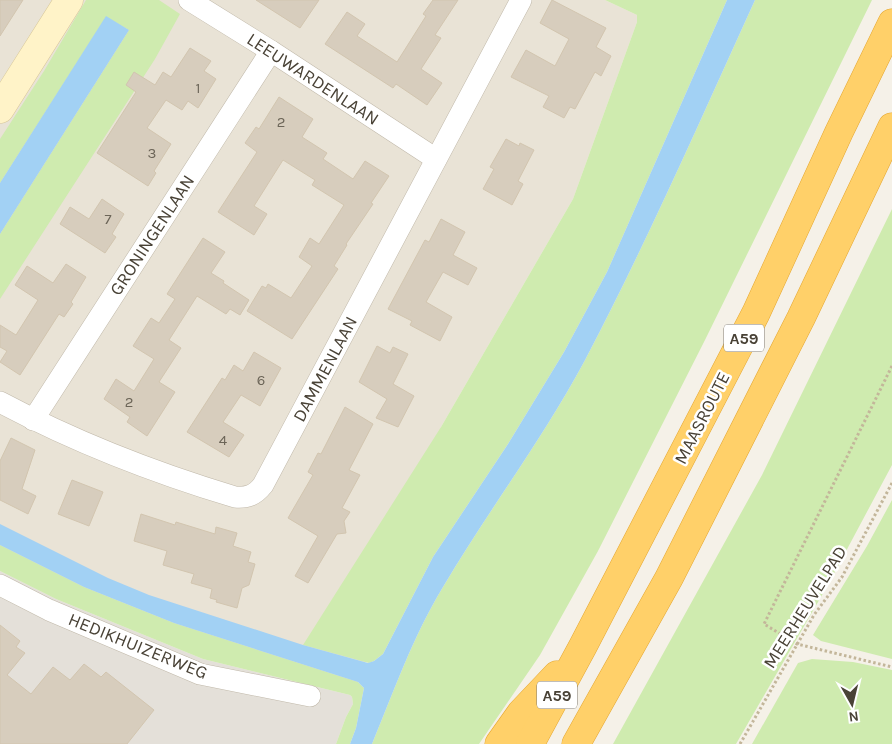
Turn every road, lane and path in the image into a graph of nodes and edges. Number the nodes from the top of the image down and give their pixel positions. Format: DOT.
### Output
graph roads {
  1 [pos="69,0"];
  2 [pos="189,0"];
  3 [pos="522,0"];
  4 [pos="892,23"];
  5 [pos="271,51"];
  6 [pos="0,108"];
  7 [pos="892,127"];
  8 [pos="436,159"];
  9 [pos="892,366"];
  10 [pos="0,402"];
  11 [pos="33,420"];
  12 [pos="892,483"];
  13 [pos="0,585"];
  14 [pos="797,644"];
  15 [pos="584,646"];
  16 [pos="619,667"];
  17 [pos="892,667"];
  18 [pos="310,696"];
  19 [pos="499,744"];
  20 [pos="530,744"];
  21 [pos="576,744"];
  22 [pos="597,744"];
  23 [pos="740,744"];
  1 -- 6 [label="street"];
  2 -- 5 [label="street, LEEUWARDENLAAN"];
  3 -- 8 [label="street, DAMMENLAAN"];
  4 -- 15 [label="highway, MAASROUTE / A59"];
  5 -- 8 [label="street, LEEUWARDENLAAN"];
  5 -- 11 [label="street, GRONINGENLAAN"];
  7 -- 16 [label="highway, A59"];
  8 -- 11 [label="street, DAMMENLAAN"];
  9 -- 14 [label="path"];
  10 -- 11 [label="street, DAMMENLAAN"];
  12 -- 14 [label="path, MEERHEUVELPAD"];
  13 -- 18 [label="street, HEDIKHUIZERWEG"];
  14 -- 17 [label="path"];
  14 -- 23 [label="path, MEERHEUVELPAD"];
  15 -- 19 [label="highway, A59"];
  15 -- 20 [label="highway, A59"];
  16 -- 21 [label="highway, A59"];
  16 -- 22 [label="highway, A59"];
}
